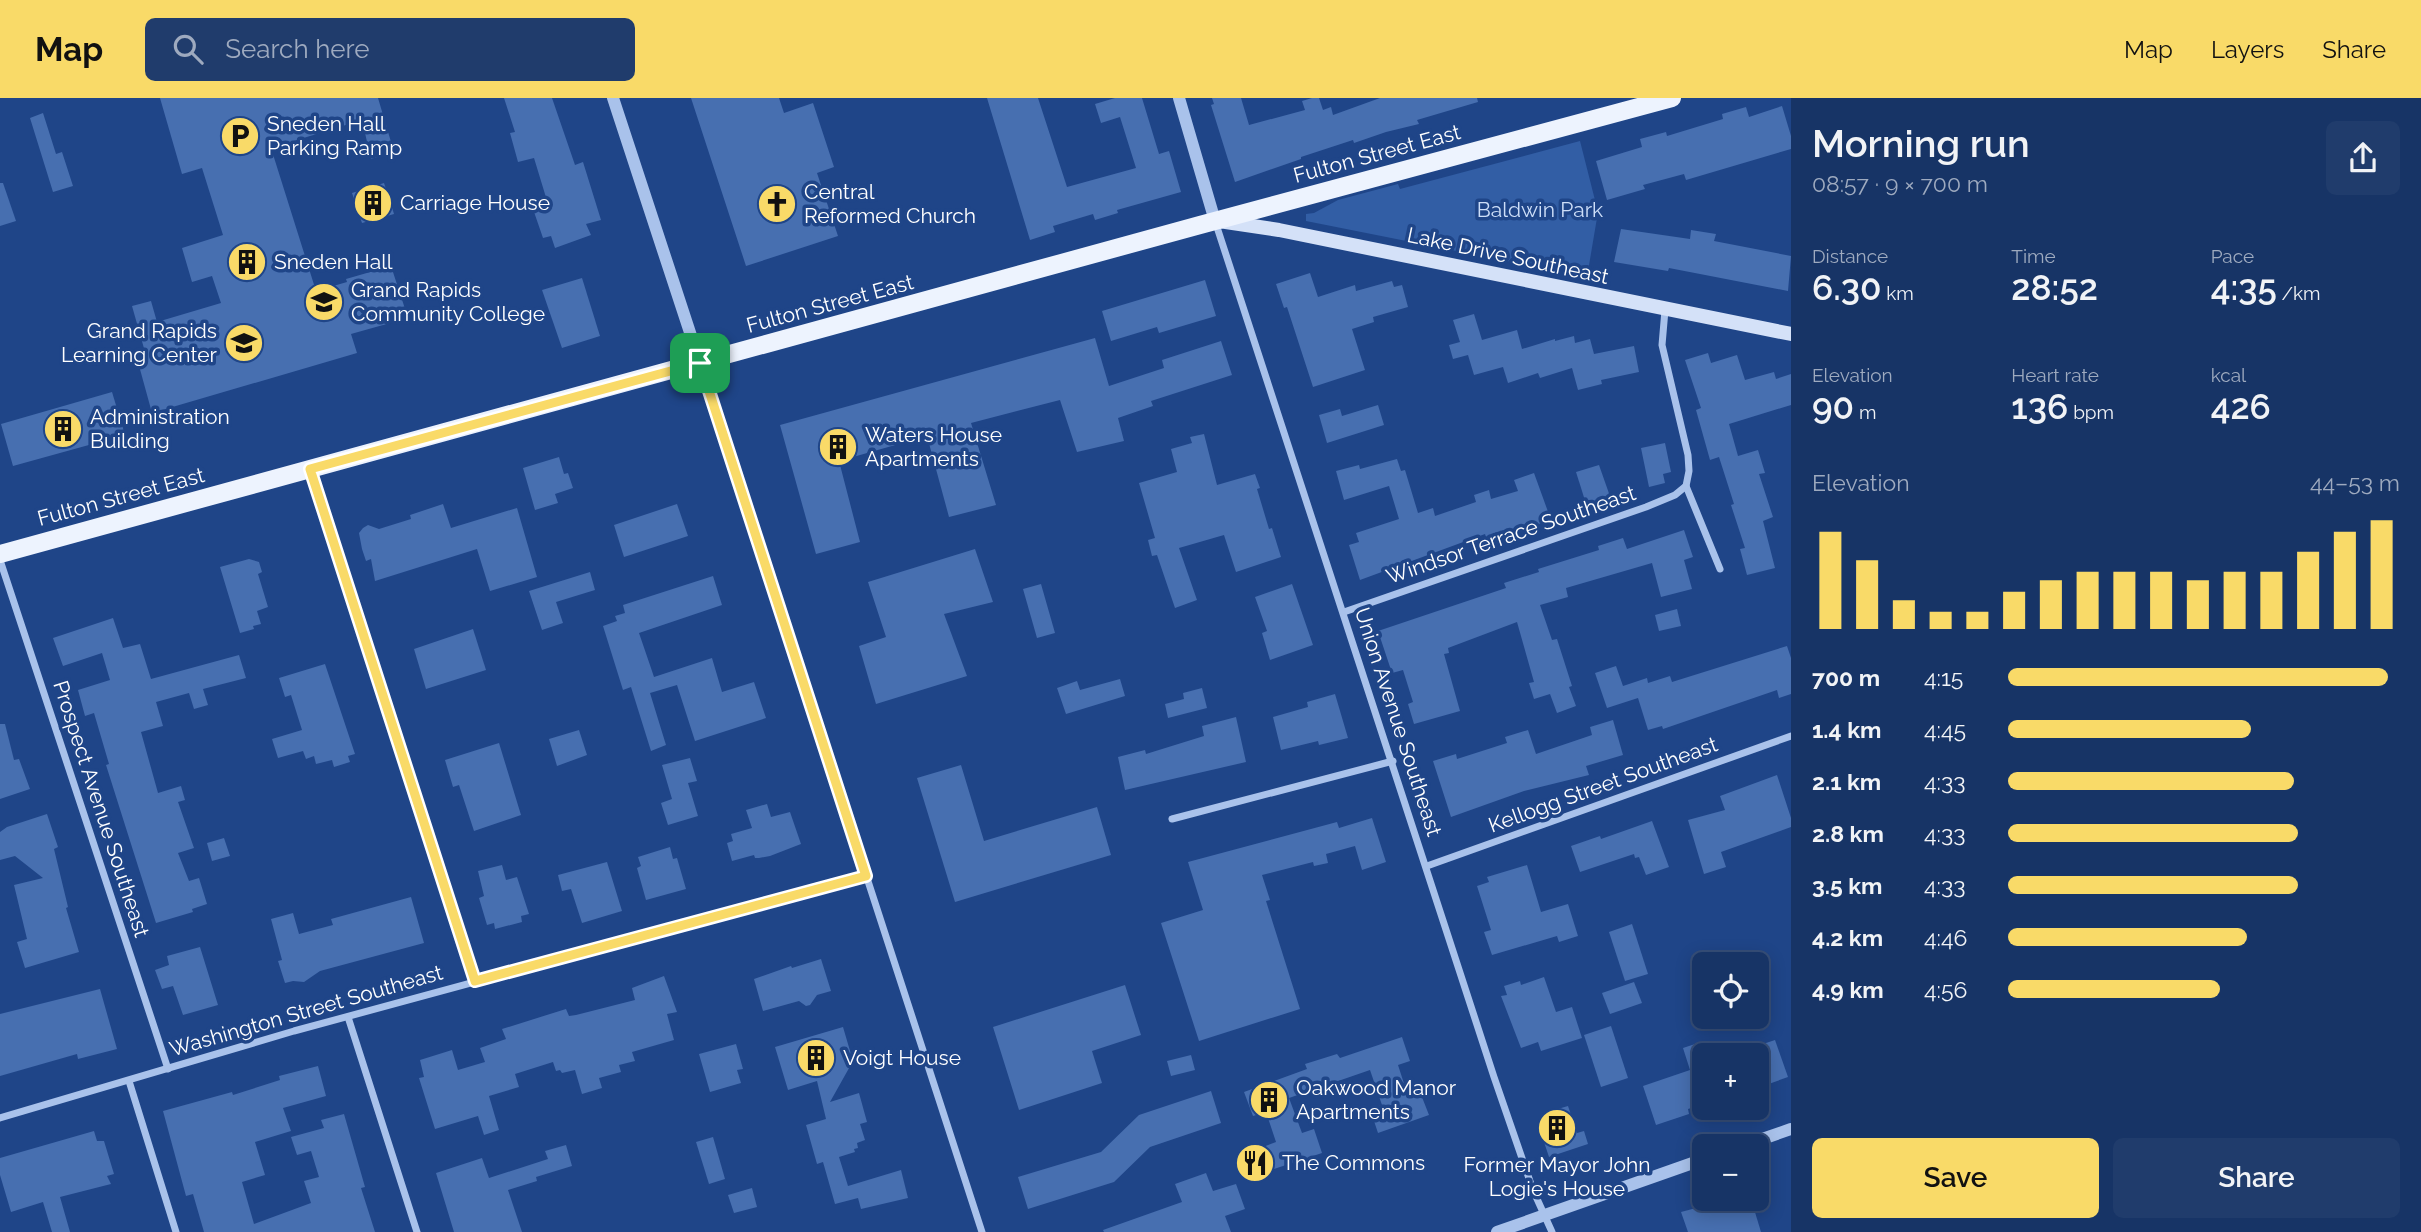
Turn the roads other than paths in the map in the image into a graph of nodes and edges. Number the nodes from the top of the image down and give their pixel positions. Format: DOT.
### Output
graph roads {
  1 [pos="613,98"];
  2 [pos="1179,98"];
  3 [pos="1663,99"];
  4 [pos="1216,221"];
  5 [pos="1665,310"];
  6 [pos="1791,334"];
  7 [pos="700,363"];
  8 [pos="310,469"];
  9 [pos="1686,486"];
  10 [pos="0,554"];
  11 [pos="0,560"];
  12 [pos="1720,569"];
  13 [pos="1344,612"];
  14 [pos="1791,736"];
  15 [pos="1393,761"];
  16 [pos="1172,820"];
  17 [pos="1427,866"];
  18 [pos="866,876"];
  19 [pos="475,981"];
  20 [pos="348,1017"];
  21 [pos="168,1069"];
  22 [pos="129,1081"];
  23 [pos="0,1118"];
  24 [pos="1791,1129"];
  25 [pos="1769,1136"];
  26 [pos="1692,1163"];
  27 [pos="1544,1216"];
  28 [pos="176,1232"];
  29 [pos="417,1232"];
  30 [pos="982,1232"];
  31 [pos="1497,1232"];
  32 [pos="1552,1232"];
  1 -- 7 [label="street"];
  2 -- 4 [label="street"];
  3 -- 4 [label="main road, Fulton Street East"];
  4 -- 5 [label="main road, Lake Drive Southeast"];
  4 -- 7 [label="main road, Fulton Street East"];
  4 -- 13 [label="street, Union Avenue Southeast"];
  5 -- 6 [label="main road, Lake Drive Southeast"];
  5 -- 9 [label="street"];
  7 -- 8 [label="main road, Fulton Street East"];
  7 -- 18 [label="street"];
  8 -- 10 [label="main road, Fulton Street East"];
  8 -- 19 [label="street"];
  9 -- 12 [label="street"];
  9 -- 13 [label="street, Windsor Terrace Southeast"];
  11 -- 21 [label="street, Prospect Avenue Southeast"];
  13 -- 15 [label="street, Union Avenue Southeast"];
  14 -- 17 [label="street, Kellogg Street Southeast"];
  15 -- 16 [label="street"];
  15 -- 17 [label="street, Union Avenue Southeast"];
  17 -- 27 [label="street, Union Avenue Southeast"];
  18 -- 19 [label="street, Washington Street Southeast"];
  18 -- 30 [label="street"];
  19 -- 20 [label="street, Washington Street Southeast"];
  20 -- 21 [label="street, Washington Street Southeast"];
  20 -- 29 [label="street"];
  21 -- 22 [label="street, Washington Street Southeast"];
  22 -- 23 [label="street, Washington Street Southeast"];
  22 -- 28 [label="street"];
  24 -- 25 [label="street"];
  26 -- 27 [label="street"];
  27 -- 31 [label="street"];
  27 -- 32 [label="street, Union Avenue Southeast"];
}
